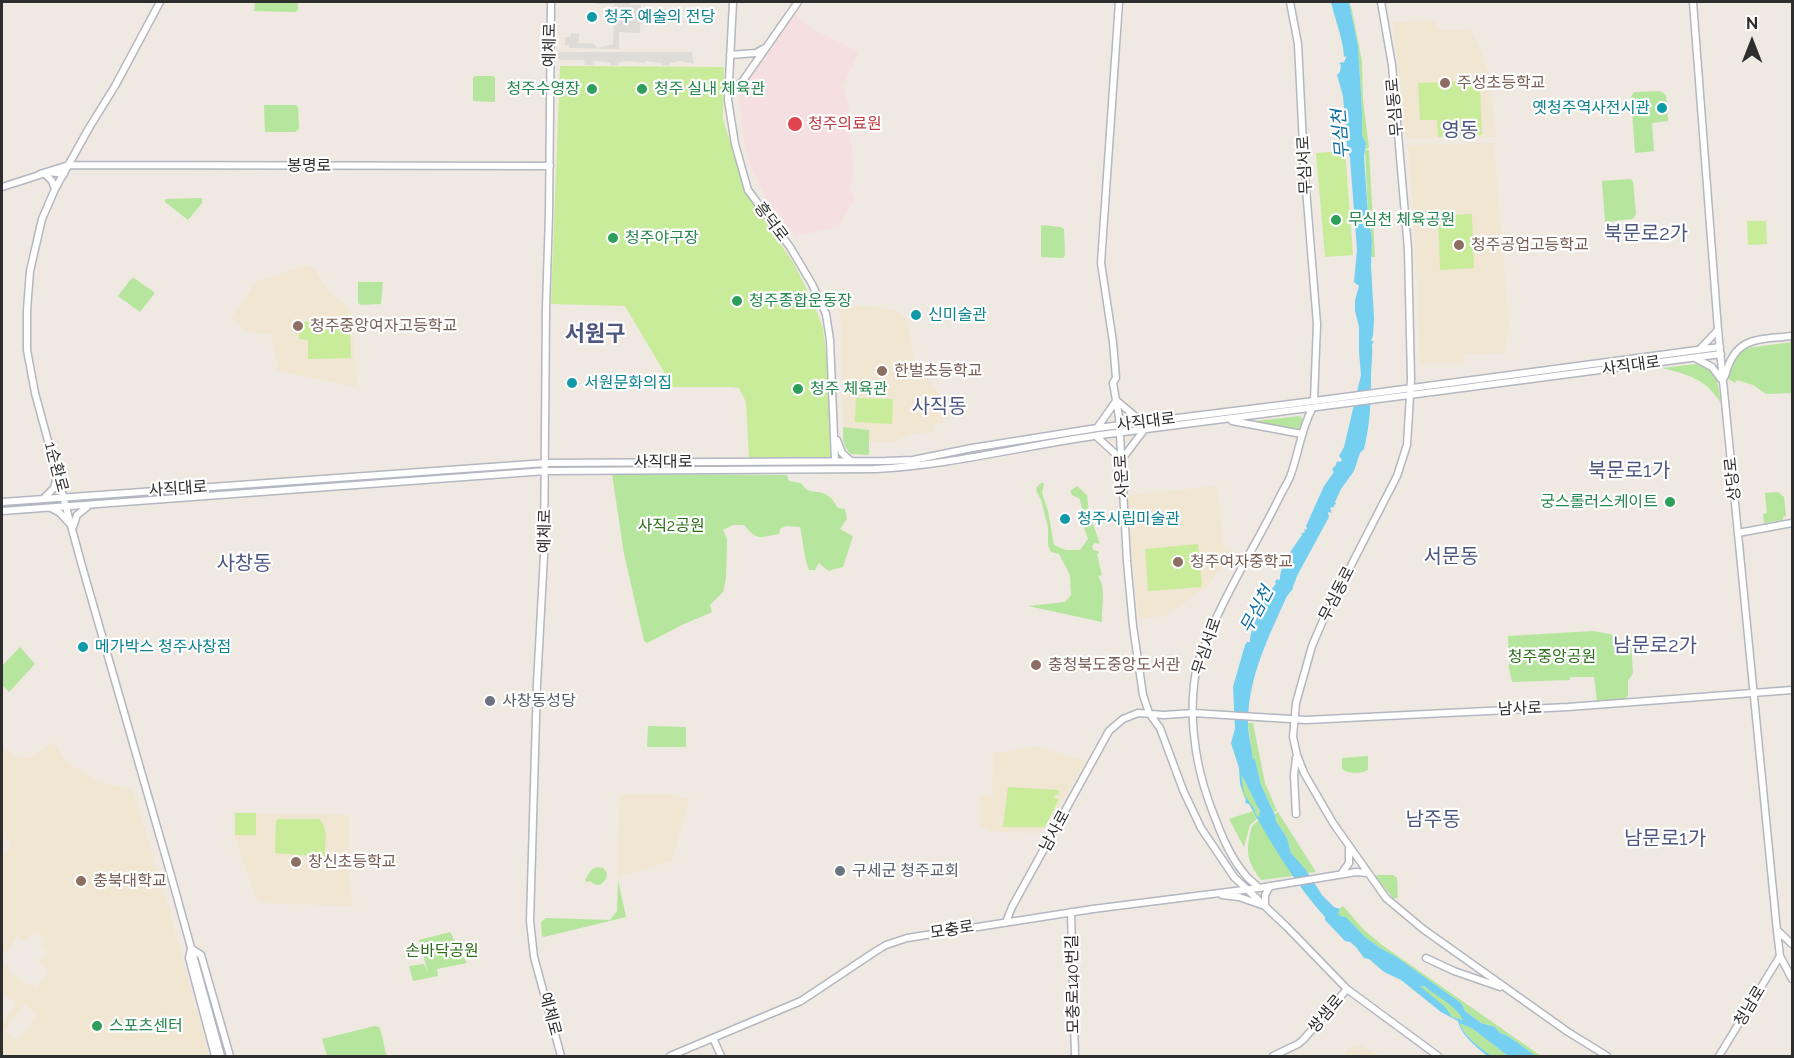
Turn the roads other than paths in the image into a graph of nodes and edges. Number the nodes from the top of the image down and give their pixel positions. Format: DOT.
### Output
graph roads {
  1 [pos="160,2"];
  2 [pos="551,2"];
  3 [pos="733,2"];
  4 [pos="798,2"];
  5 [pos="1119,2"];
  6 [pos="1290,2"];
  7 [pos="1381,2"];
  8 [pos="1693,2"];
  9 [pos="763,49"];
  10 [pos="730,56"];
  11 [pos="729,90"];
  12 [pos="69,165"];
  13 [pos="550,166"];
  14 [pos="42,174"];
  15 [pos="64,174"];
  16 [pos="2,187"];
  17 [pos="55,189"];
  18 [pos="1718,330"];
  19 [pos="1792,336"];
  20 [pos="1720,350"];
  21 [pos="1699,351"];
  22 [pos="1694,358"];
  23 [pos="1723,382"];
  24 [pos="1411,392"];
  25 [pos="1117,401"];
  26 [pos="1314,401"];
  27 [pos="1321,404"];
  28 [pos="1312,409"];
  29 [pos="1225,420"];
  30 [pos="1119,425"];
  31 [pos="1143,426"];
  32 [pos="1097,428"];
  33 [pos="1120,433"];
  34 [pos="1302,434"];
  35 [pos="1096,436"];
  36 [pos="835,437"];
  37 [pos="1122,460"];
  38 [pos="835,461"];
  39 [pos="852,461"];
  40 [pos="546,463"];
  41 [pos="546,471"];
  42 [pos="564,471"];
  43 [pos="58,474"];
  44 [pos="546,486"];
  45 [pos="64,497"];
  46 [pos="36,499"];
  47 [pos="2,502"];
  48 [pos="90,505"];
  49 [pos="67,507"];
  50 [pos="50,508"];
  51 [pos="2,512"];
  52 [pos="1792,523"];
  53 [pos="72,527"];
  54 [pos="1738,533"];
  55 [pos="1792,690"];
  56 [pos="1754,693"];
  57 [pos="1149,713"];
  58 [pos="1193,713"];
  59 [pos="1295,720"];
  60 [pos="1297,755"];
  61 [pos="1296,814"];
  62 [pos="1349,847"];
  63 [pos="1367,873"];
  64 [pos="1341,875"];
  65 [pos="1271,886"];
  66 [pos="1260,888"];
  67 [pos="1246,889"];
  68 [pos="1213,894"];
  69 [pos="1266,906"];
  70 [pos="1071,912"];
  71 [pos="1006,922"];
  72 [pos="1777,931"];
  73 [pos="1792,944"];
  74 [pos="191,949"];
  75 [pos="1780,956"];
  76 [pos="1426,958"];
  77 [pos="1772,969"];
  78 [pos="1787,969"];
  79 [pos="1792,979"];
  80 [pos="1347,989"];
  81 [pos="1509,990"];
  82 [pos="713,1038"];
  83 [pos="214,1056"];
  84 [pos="221,1056"];
  85 [pos="230,1056"];
  86 [pos="561,1056"];
  87 [pos="670,1056"];
  88 [pos="721,1056"];
  89 [pos="1075,1056"];
  90 [pos="1273,1056"];
  91 [pos="1438,1056"];
  92 [pos="1606,1056"];
  93 [pos="1719,1056"];
  1 -- 12 [label="street, 1순환로"];
  2 -- 13 [label="street, 예체로"];
  3 -- 10 [label="street, 흥덕로"];
  4 -- 9 [label="street"];
  5 -- 25 [label="street, 사운로"];
  6 -- 26 [label="street, 무심서로"];
  7 -- 24 [label="street, 무심동로"];
  8 -- 18 [label="street, 상당로"];
  9 -- 10 [label="street"];
  9 -- 11 [label="street"];
  10 -- 11 [label="street, 흥덕로"];
  11 -- 36 [label="street, 흥덕로"];
  12 -- 13 [label="street, 봉명로"];
  12 -- 14 [label="street, 봉명로"];
  12 -- 15 [label="street, 1순환로"];
  13 -- 40 [label="street, 예체로"];
  14 -- 15 [label="street"];
  14 -- 16 [label="street"];
  14 -- 17 [label="street"];
  15 -- 17 [label="street, 1순환로"];
  17 -- 43 [label="street, 1순환로"];
  18 -- 20 [label="street, 상당로"];
  18 -- 21 [label="street"];
  19 -- 23 [label="street"];
  20 -- 21 [label="street, 사직대로"];
  20 -- 22 [label="street, 사직대로"];
  20 -- 23 [label="street, 상당로"];
  21 -- 24 [label="street, 사직대로"];
  22 -- 23 [label="street"];
  22 -- 24 [label="street, 사직대로"];
  23 -- 54 [label="street, 상당로"];
  24 -- 27 [label="street, 사직대로"];
  24 -- 59 [label="street, 무심동로"];
  25 -- 30 [label="street, 사운로"];
  25 -- 31 [label="street"];
  25 -- 32 [label="street"];
  26 -- 27 [label="street, 사직대로"];
  26 -- 31 [label="street, 사직대로"];
  27 -- 28 [label="street, 사직대로"];
  28 -- 29 [label="street, 사직대로"];
  28 -- 34 [label="street, 무심서로"];
  29 -- 31 [label="street, 사직대로"];
  29 -- 34 [label="street"];
  30 -- 31 [label="street, 사직대로"];
  30 -- 32 [label="street, 사직대로"];
  30 -- 33 [label="street, 사운로"];
  31 -- 33 [label="street, 사직대로"];
  31 -- 37 [label="street"];
  32 -- 39 [label="street, 사직대로"];
  33 -- 35 [label="street, 사직대로"];
  33 -- 37 [label="street, 사운로"];
  34 -- 58 [label="street, 무심서로"];
  35 -- 37 [label="street"];
  35 -- 42 [label="street, 사직대로"];
  36 -- 38 [label="street, 흥덕로"];
  36 -- 39 [label="street"];
  37 -- 57 [label="street, 사운로"];
  38 -- 39 [label="street, 사직대로"];
  38 -- 40 [label="street, 사직대로"];
  40 -- 41 [label="street, 예체로"];
  40 -- 45 [label="street, 사직대로"];
  41 -- 42 [label="street, 사직대로"];
  41 -- 44 [label="street, 예체로"];
  41 -- 48 [label="street, 사직대로"];
  42 -- 44 [label="street"];
  43 -- 45 [label="street, 1순환로"];
  43 -- 46 [label="street"];
  44 -- 86 [label="street, 예체로"];
  45 -- 46 [label="street, 사직대로"];
  45 -- 49 [label="street, 1순환로"];
  46 -- 47 [label="street, 사직대로"];
  48 -- 49 [label="street, 사직대로"];
  48 -- 53 [label="street"];
  49 -- 50 [label="street, 사직대로"];
  49 -- 53 [label="street, 1순환로"];
  50 -- 51 [label="street, 사직대로"];
  50 -- 53 [label="street"];
  52 -- 54 [label="street"];
  53 -- 74 [label="street, 1순환로"];
  54 -- 56 [label="street, 상당로"];
  55 -- 56 [label="street, 남사로"];
  56 -- 59 [label="street, 남사로"];
  56 -- 72 [label="street, 상당로"];
  57 -- 58 [label="street, 남사로"];
  57 -- 67 [label="street, 사운로"];
  57 -- 71 [label="street, 남사로"];
  58 -- 59 [label="street, 남사로"];
  58 -- 66 [label="street, 무심서로"];
  59 -- 60 [label="street, 무심동로"];
  60 -- 61 [label="street"];
  60 -- 62 [label="street, 무심동로"];
  62 -- 63 [label="street, 무심동로"];
  62 -- 64 [label="street"];
  63 -- 64 [label="street, 모충로"];
  63 -- 81 [label="street, 무심동로"];
  64 -- 65 [label="street, 모충로"];
  65 -- 66 [label="street, 모충로"];
  65 -- 69 [label="street"];
  66 -- 67 [label="street, 모충로"];
  67 -- 68 [label="street, 모충로"];
  67 -- 69 [label="street"];
  68 -- 69 [label="street"];
  68 -- 70 [label="street, 모충로"];
  69 -- 80 [label="street"];
  70 -- 71 [label="street, 모충로"];
  70 -- 89 [label="street, 모충로140번길"];
  71 -- 82 [label="street, 모충로"];
  72 -- 73 [label="street"];
  72 -- 75 [label="street, 상당로"];
  74 -- 83 [label="street"];
  74 -- 84 [label="street"];
  74 -- 85 [label="street"];
  75 -- 77 [label="street, 청남로"];
  75 -- 78 [label="street"];
  76 -- 81 [label="street"];
  77 -- 78 [label="street"];
  77 -- 93 [label="street, 청남로"];
  78 -- 79 [label="street"];
  80 -- 90 [label="street, 쌍샘로"];
  80 -- 91 [label="street"];
  81 -- 92 [label="street, 무심동로"];
  82 -- 87 [label="street, 모충로"];
  82 -- 88 [label="street"];
}
